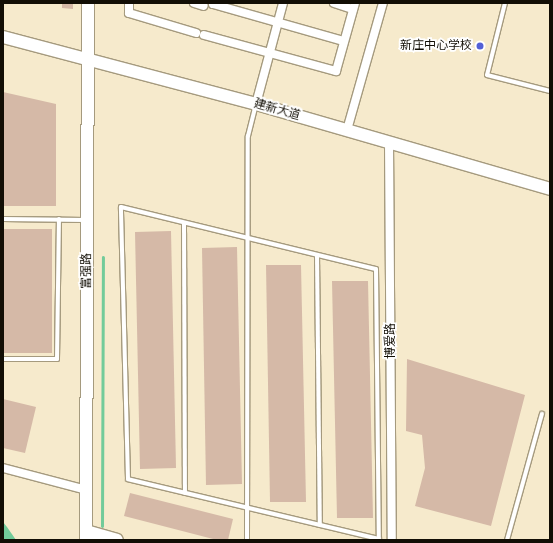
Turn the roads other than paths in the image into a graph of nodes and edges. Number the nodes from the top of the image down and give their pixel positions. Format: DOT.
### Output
graph roads {
  1 [pos="88,3"];
  2 [pos="129,3"];
  3 [pos="194,3"];
  4 [pos="283,3"];
  5 [pos="334,3"];
  6 [pos="383,3"];
  7 [pos="505,3"];
  8 [pos="213,4"];
  9 [pos="204,6"];
  10 [pos="354,6"];
  11 [pos="278,22"];
  12 [pos="3,37"];
  13 [pos="344,41"];
  14 [pos="270,53"];
  15 [pos="89,58"];
  16 [pos="550,92"];
  17 [pos="256,104"];
  18 [pos="348,130"];
  19 [pos="389,142"];
  20 [pos="550,189"];
  21 [pos="3,218"];
  22 [pos="59,219"];
  23 [pos="88,220"];
  24 [pos="184,223"];
  25 [pos="248,238"];
  26 [pos="317,255"];
  27 [pos="3,359"];
  28 [pos="542,414"];
  29 [pos="3,468"];
  30 [pos="86,490"];
  31 [pos="185,492"];
  32 [pos="247,508"];
  33 [pos="320,525"];
  34 [pos="86,535"];
  35 [pos="117,540"];
  36 [pos="247,540"];
  37 [pos="392,540"];
  38 [pos="507,540"];
  1 -- 15 [label="street, 富强路"];
  2 -- 14 [label="street"];
  3 -- 9 [label="street"];
  4 -- 11 [label="street"];
  5 -- 10 [label="street"];
  6 -- 18 [label="street"];
  7 -- 16 [label="lane"];
  8 -- 11 [label="street"];
  10 -- 13 [label="street"];
  11 -- 13 [label="street"];
  11 -- 14 [label="street"];
  12 -- 15 [label="street, 建新大道"];
  13 -- 14 [label="street"];
  14 -- 17 [label="street"];
  15 -- 17 [label="street, 建新大道"];
  15 -- 23 [label="street, 富强路"];
  17 -- 18 [label="street, 建新大道"];
  17 -- 25 [label="lane"];
  18 -- 19 [label="street, 建新大道"];
  19 -- 20 [label="street, 建新大道"];
  19 -- 37 [label="street, 博爱路"];
  21 -- 22 [label="lane"];
  22 -- 23 [label="lane"];
  22 -- 27 [label="lane"];
  23 -- 30 [label="street, 富强路"];
  24 -- 25 [label="lane"];
  24 -- 31 [label="lane"];
  24 -- 31 [label="lane"];
  25 -- 26 [label="lane"];
  25 -- 32 [label="lane"];
  26 -- 33 [label="lane"];
  26 -- 33 [label="lane"];
  28 -- 38 [label="lane"];
  29 -- 30 [label="street"];
  30 -- 34 [label="street, 富强路"];
  31 -- 32 [label="lane"];
  32 -- 33 [label="lane"];
  32 -- 36 [label="lane"];
  34 -- 35 [label="street"];
}
